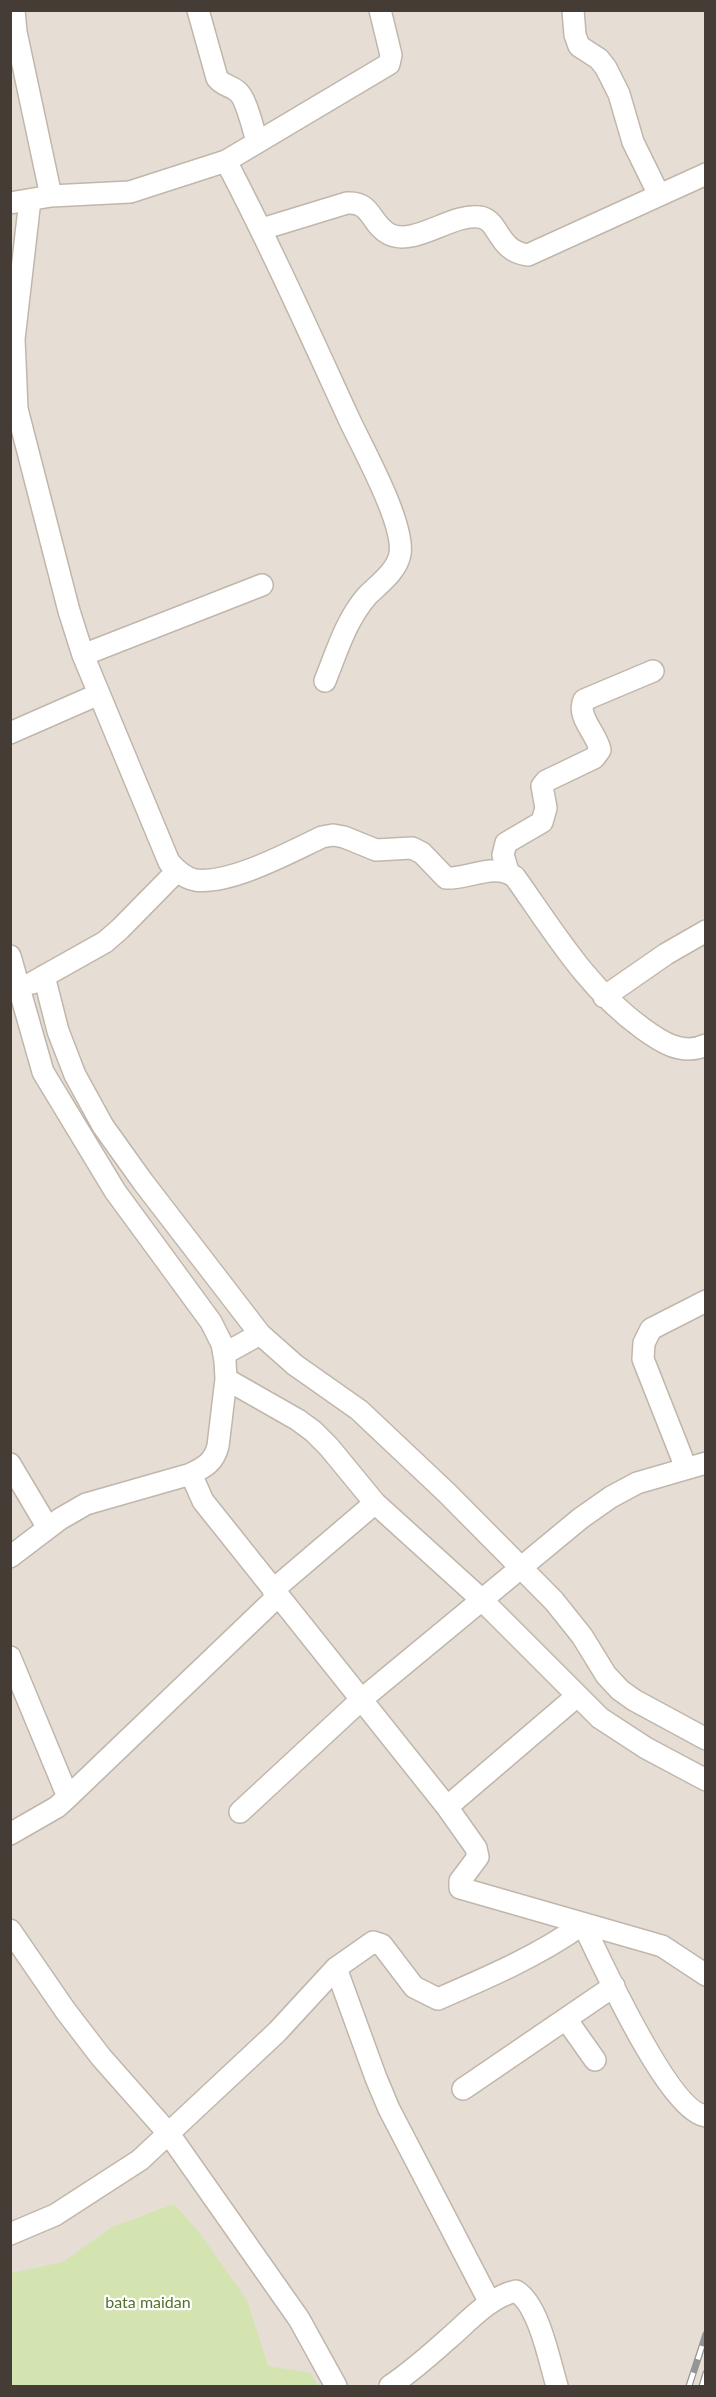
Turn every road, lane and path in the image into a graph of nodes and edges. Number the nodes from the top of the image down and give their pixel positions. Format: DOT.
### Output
graph roads {
  1 [pos="14,10"];
  2 [pos="198,10"];
  3 [pos="380,10"];
  4 [pos="573,10"];
  5 [pos="257,141"];
  6 [pos="226,161"];
  7 [pos="705,174"];
  8 [pos="659,195"];
  9 [pos="51,196"];
  10 [pos="20,201"];
  11 [pos="262,229"];
  12 [pos="262,585"];
  13 [pos="83,655"];
  14 [pos="653,671"];
  15 [pos="325,681"];
  16 [pos="99,694"];
  17 [pos="10,733"];
  18 [pos="177,871"];
  19 [pos="508,871"];
  20 [pos="705,931"];
  21 [pos="10,956"];
  22 [pos="44,976"];
  23 [pos="21,989"];
  24 [pos="604,997"];
  25 [pos="19,1019"];
  26 [pos="705,1045"];
  27 [pos="705,1301"];
  28 [pos="245,1343"];
  29 [pos="226,1379"];
  30 [pos="10,1464"];
  31 [pos="696,1466"];
  32 [pos="191,1474"];
  33 [pos="375,1503"];
  34 [pos="48,1528"];
  35 [pos="10,1557"];
  36 [pos="502,1584"];
  37 [pos="276,1593"];
  38 [pos="10,1657"];
  39 [pos="577,1696"];
  40 [pos="362,1699"];
  41 [pos="705,1738"];
  42 [pos="705,1780"];
  43 [pos="68,1797"];
  44 [pos="447,1807"];
  45 [pos="240,1812"];
  46 [pos="10,1834"];
  47 [pos="583,1924"];
  48 [pos="10,1930"];
  49 [pos="336,1968"];
  50 [pos="705,1975"];
  51 [pos="614,1986"];
  52 [pos="566,2019"];
  53 [pos="595,2060"];
  54 [pos="462,2089"];
  55 [pos="705,2116"];
  56 [pos="169,2134"];
  57 [pos="10,2234"];
  58 [pos="490,2303"];
  59 [pos="336,2386"];
  60 [pos="390,2386"];
  61 [pos="557,2386"];
  1 -- 9 [label="street"];
  2 -- 5 [label="street"];
  3 -- 5 [label="street"];
  4 -- 8 [label="street"];
  5 -- 6 [label="street"];
  6 -- 9 [label="street"];
  6 -- 11 [label="street"];
  7 -- 8 [label="street"];
  8 -- 11 [label="street"];
  9 -- 10 [label="street"];
  10 -- 13 [label="street"];
  11 -- 15 [label="street"];
  12 -- 13 [label="street"];
  13 -- 16 [label="street"];
  14 -- 19 [label="street"];
  16 -- 17 [label="street"];
  16 -- 18 [label="street"];
  18 -- 19 [label="street"];
  18 -- 22 [label="street"];
  19 -- 24 [label="street"];
  20 -- 24 [label="street"];
  21 -- 23 [label="street"];
  22 -- 23 [label="street"];
  22 -- 28 [label="street"];
  23 -- 25 [label="street"];
  24 -- 26 [label="street"];
  25 -- 28 [label="street"];
  27 -- 31 [label="street"];
  28 -- 29 [label="street"];
  28 -- 36 [label="street"];
  29 -- 32 [label="street"];
  29 -- 33 [label="street"];
  30 -- 34 [label="street"];
  31 -- 36 [label="street"];
  32 -- 34 [label="street"];
  32 -- 37 [label="street"];
  33 -- 36 [label="street"];
  33 -- 37 [label="street"];
  34 -- 35 [label="street"];
  36 -- 39 [label="street"];
  36 -- 40 [label="street"];
  36 -- 41 [label="street"];
  37 -- 40 [label="street"];
  37 -- 43 [label="street"];
  38 -- 43 [label="street"];
  39 -- 42 [label="street"];
  39 -- 44 [label="street"];
  40 -- 44 [label="street"];
  40 -- 45 [label="street"];
  43 -- 46 [label="street"];
  44 -- 47 [label="street"];
  47 -- 49 [label="street"];
  47 -- 50 [label="street"];
  47 -- 51 [label="street"];
  48 -- 56 [label="street"];
  49 -- 56 [label="street"];
  49 -- 58 [label="street"];
  51 -- 52 [label="street"];
  51 -- 55 [label="street"];
  52 -- 53 [label="street"];
  52 -- 54 [label="street"];
  56 -- 57 [label="street"];
  56 -- 59 [label="street"];
  58 -- 60 [label="street"];
  58 -- 61 [label="street"];
}
